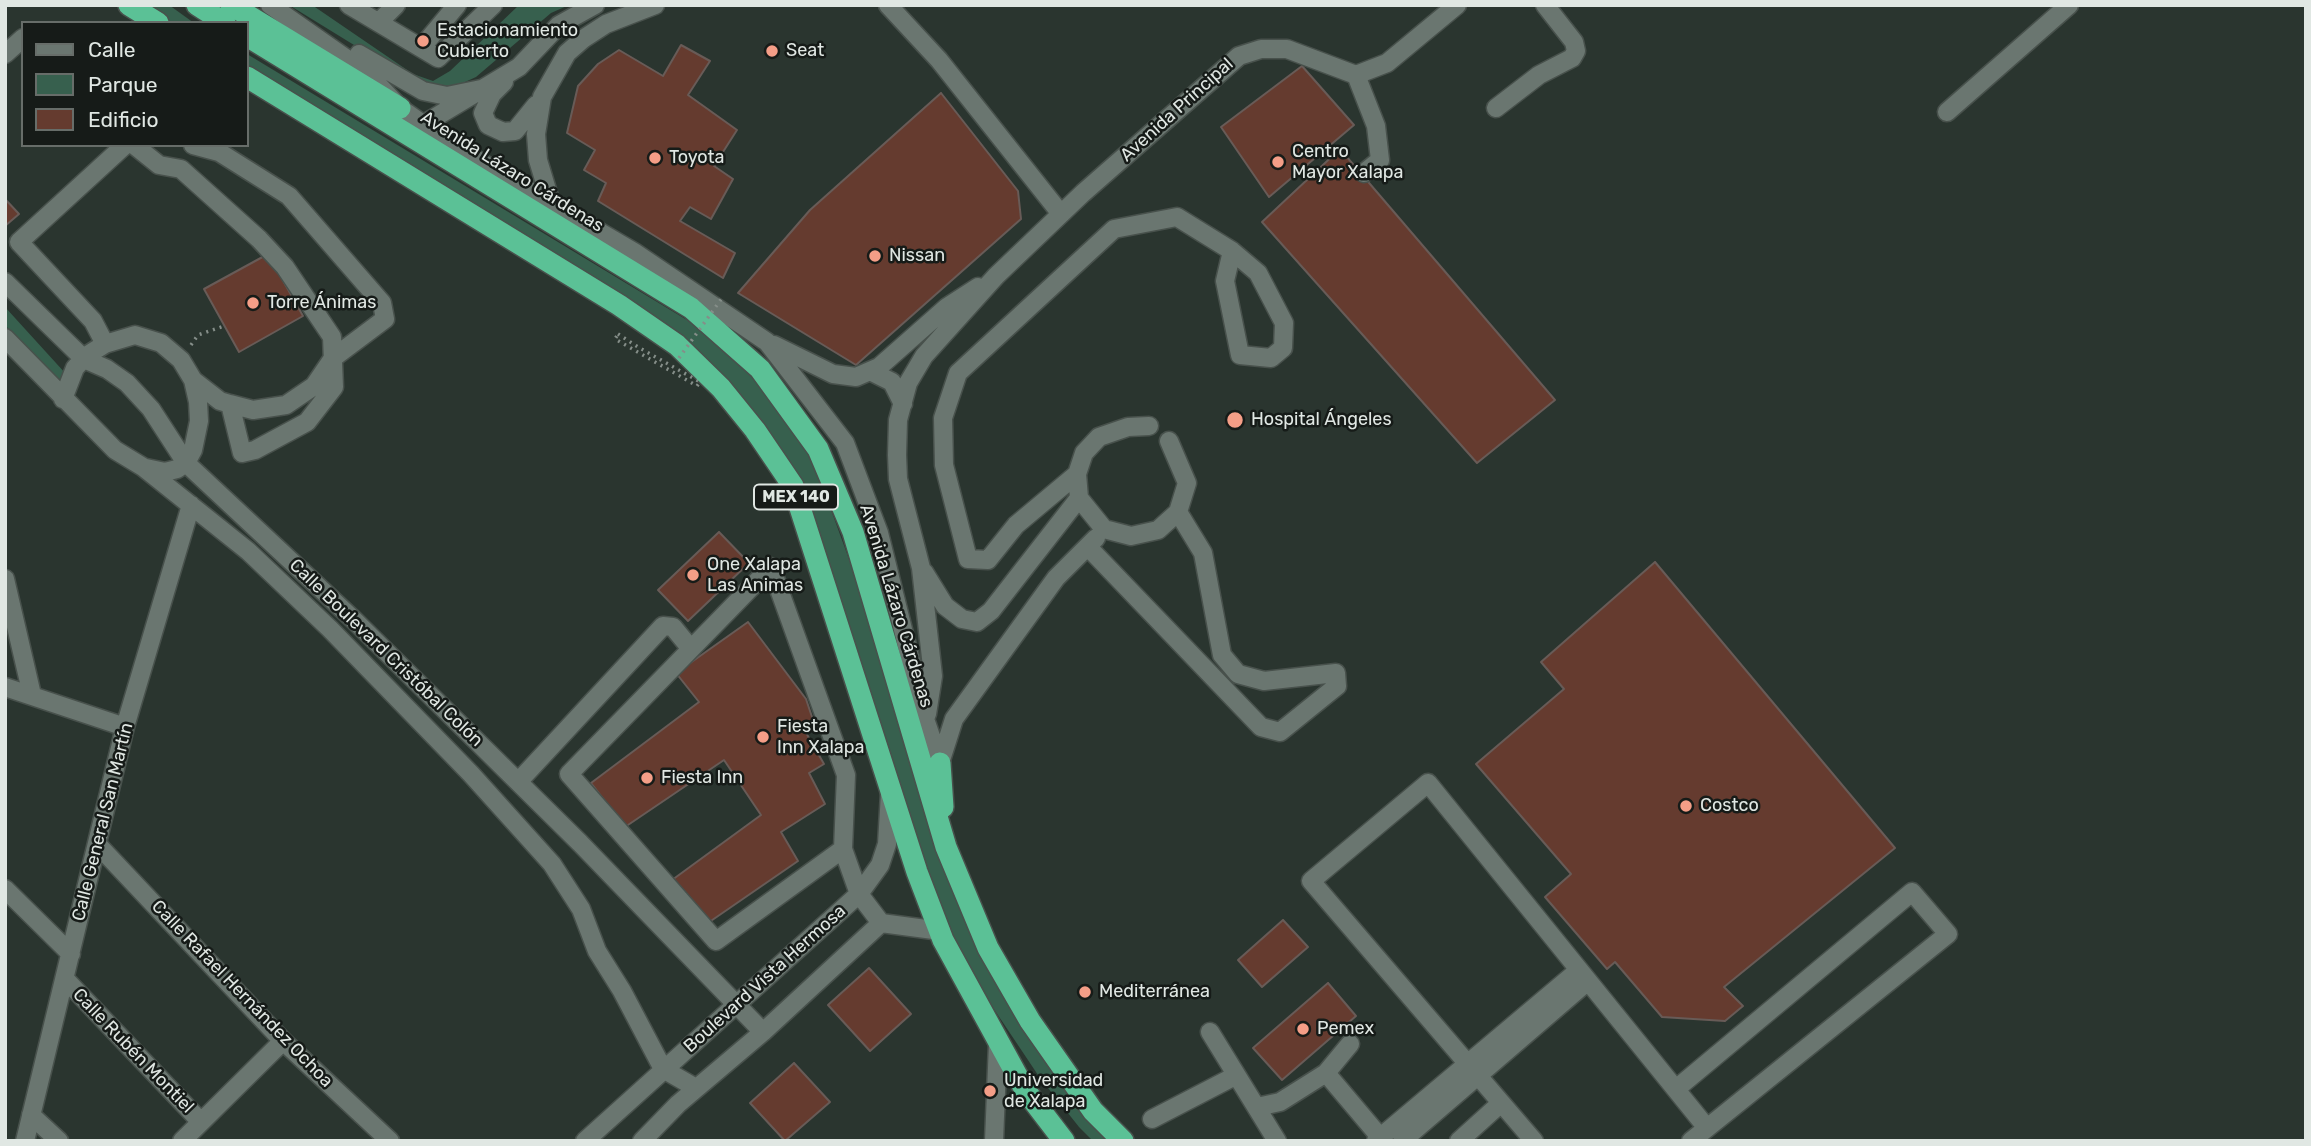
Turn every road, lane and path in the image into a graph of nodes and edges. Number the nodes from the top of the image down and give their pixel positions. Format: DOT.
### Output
graph roads {
  1 [pos="129,5"];
  2 [pos="197,5"];
  3 [pos="231,5"];
  4 [pos="270,5"];
  5 [pos="281,5"];
  6 [pos="396,5"];
  7 [pos="457,5"];
  8 [pos="493,5"];
  9 [pos="595,5"];
  10 [pos="655,5"];
  11 [pos="888,5"];
  12 [pos="1457,5"];
  13 [pos="1545,5"];
  14 [pos="2068,5"];
  15 [pos="352,6"];
  16 [pos="155,21"];
  17 [pos="222,21"];
  18 [pos="379,22"];
  19 [pos="248,37"];
  20 [pos="21,40"];
  21 [pos="422,47"];
  22 [pos="5,54"];
  23 [pos="519,68"];
  24 [pos="1356,75"];
  25 [pos="248,78"];
  26 [pos="481,89"];
  27 [pos="542,97"];
  28 [pos="400,108"];
  29 [pos="1496,108"];
  30 [pos="1947,112"];
  31 [pos="424,124"];
  32 [pos="123,147"];
  33 [pos="136,147"];
  34 [pos="200,147"];
  35 [pos="1364,173"];
  36 [pos="551,203"];
  37 [pos="1061,215"];
  38 [pos="1232,251"];
  39 [pos="996,276"];
  40 [pos="5,282"];
  41 [pos="722,298"];
  42 [pos="224,326"];
  43 [pos="5,338"];
  44 [pos="767,342"];
  45 [pos="105,344"];
  46 [pos="645,350"];
  47 [pos="332,358"];
  48 [pos="679,358"];
  49 [pos="84,359"];
  50 [pos="181,360"];
  51 [pos="673,366"];
  52 [pos="870,371"];
  53 [pos="193,380"];
  54 [pos="63,399"];
  55 [pos="225,402"];
  56 [pos="902,404"];
  57 [pos="199,421"];
  58 [pos="1149,426"];
  59 [pos="1169,441"];
  60 [pos="186,463"];
  61 [pos="143,467"];
  62 [pos="1077,474"];
  63 [pos="1079,498"];
  64 [pos="191,505"];
  65 [pos="1178,512"];
  66 [pos="1104,529"];
  67 [pos="1088,547"];
  68 [pos="921,568"];
  69 [pos="5,579"];
  70 [pos="691,649"];
  71 [pos="5,687"];
  72 [pos="32,695"];
  73 [pos="926,722"];
  74 [pos="125,727"];
  75 [pos="940,763"];
  76 [pos="518,782"];
  77 [pos="890,786"];
  78 [pos="97,844"];
  79 [pos="946,847"];
  80 [pos="843,849"];
  81 [pos="5,889"];
  82 [pos="859,894"];
  83 [pos="881,923"];
  84 [pos="941,931"];
  85 [pos="71,954"];
  86 [pos="1583,975"];
  87 [pos="65,979"];
  88 [pos="738,1004"];
  89 [pos="763,1032"];
  90 [pos="1210,1032"];
  91 [pos="283,1041"];
  92 [pos="998,1043"];
  93 [pos="1350,1044"];
  94 [pos="663,1069"];
  95 [pos="1472,1070"];
  96 [pos="1326,1073"];
  97 [pos="1235,1076"];
  98 [pos="696,1088"];
  99 [pos="1675,1088"];
  100 [pos="1501,1103"];
  101 [pos="1256,1107"];
  102 [pos="32,1115"];
  103 [pos="1152,1119"];
  104 [pos="201,1122"];
  105 [pos="1707,1128"];
  106 [pos="1378,1139"];
  107 [pos="25,1141"];
  108 [pos="59,1141"];
  109 [pos="181,1141"];
  110 [pos="390,1141"];
  111 [pos="585,1141"];
  112 [pos="642,1141"];
  113 [pos="994,1141"];
  114 [pos="1064,1141"];
  115 [pos="1123,1141"];
  116 [pos="1277,1141"];
  117 [pos="1402,1141"];
  118 [pos="1459,1141"];
  119 [pos="1534,1141"];
  120 [pos="1691,1141"];
  1 -- 16 [label="highway"];
  2 -- 17 [label="highway"];
  3 -- 28 [label="highway"];
  4 -- 28 [label="street, Avenida Lázaro Cárdenas"];
  5 -- 26 [label="street"];
  6 -- 18 [label="street"];
  7 -- 21 [label="street"];
  8 -- 21 [label="street"];
  9 -- 23 [label="street"];
  10 -- 27 [label="street"];
  11 -- 37 [label="street"];
  12 -- 24 [label="street"];
  13 -- 29 [label="street"];
  14 -- 30 [label="street"];
  15 -- 18 [label="street"];
  18 -- 21 [label="street"];
  19 -- 79 [label="highway, Avenida Lázaro Cárdenas / MEX 140"];
  20 -- 22 [label="street"];
  23 -- 26 [label="street"];
  23 -- 27 [label="street"];
  24 -- 35 [label="street"];
  24 -- 37 [label="street, Avenida Principal"];
  25 -- 77 [label="highway, MEX 140"];
  26 -- 31 [label="street"];
  27 -- 36 [label="street"];
  28 -- 31 [label="street, Avenida Lázaro Cárdenas"];
  31 -- 36 [label="street, Avenida Lázaro Cárdenas"];
  32 -- 45 [label="street"];
  33 -- 47 [label="street"];
  34 -- 47 [label="street"];
  36 -- 44 [label="street, Avenida Lázaro Cárdenas"];
  37 -- 39 [label="street, Avenida Principal"];
  38 -- 38 [label="street"];
  38 -- 62 [label="street"];
  39 -- 52 [label="street, Avenida Principal"];
  39 -- 56 [label="street, Avenida Principal"];
  40 -- 49 [label="street, Calle Boulevard Cristóbal Colón"];
  41 -- 48 [label="path, bridge"];
  42 -- 50 [label="path"];
  43 -- 54 [label="street, Calle Boulevard Cristóbal Colón"];
  44 -- 52 [label="street, Avenida Principal"];
  44 -- 73 [label="street, Avenida Lázaro Cárdenas"];
  45 -- 49 [label="street"];
  45 -- 50 [label="street"];
  46 -- 51 [label="path"];
  47 -- 55 [label="street"];
  47 -- 55 [label="street"];
  49 -- 54 [label="street"];
  49 -- 60 [label="street, Calle Boulevard Cristóbal Colón"];
  50 -- 53 [label="street"];
  52 -- 56 [label="street"];
  53 -- 55 [label="street"];
  53 -- 57 [label="street"];
  54 -- 61 [label="street, Calle Boulevard Cristóbal Colón"];
  55 -- 57 [label="street"];
  56 -- 68 [label="street, Avenida Principal"];
  57 -- 60 [label="street"];
  58 -- 62 [label="street"];
  59 -- 65 [label="street"];
  60 -- 61 [label="street"];
  60 -- 76 [label="street, Calle Boulevard Cristóbal Colón"];
  61 -- 64 [label="street, Calle Boulevard Cristóbal Colón"];
  62 -- 63 [label="street"];
  63 -- 66 [label="street"];
  63 -- 68 [label="street"];
  64 -- 74 [label="street, Calle General San Martín"];
  64 -- 94 [label="street, Calle Boulevard Cristóbal Colón"];
  65 -- 66 [label="street"];
  65 -- 67 [label="street"];
  66 -- 67 [label="street"];
  67 -- 75 [label="street"];
  68 -- 73 [label="street, Avenida Principal"];
  69 -- 72 [label="street"];
  70 -- 76 [label="street"];
  70 -- 80 [label="street"];
  70 -- 80 [label="street"];
  71 -- 72 [label="street"];
  72 -- 74 [label="street"];
  73 -- 75 [label="street, Avenida Lázaro Cárdenas"];
  74 -- 78 [label="street, Calle General San Martín"];
  75 -- 79 [label="highway"];
  76 -- 88 [label="street, Calle Boulevard Cristóbal Colón"];
  77 -- 82 [label="street, Boulevard Vista Hermosa"];
  77 -- 84 [label="highway, MEX 140"];
  78 -- 85 [label="street, Calle General San Martín"];
  78 -- 91 [label="street, Calle Rafael Hernández Ochoa"];
  79 -- 115 [label="highway, Avenida Lázaro Cárdenas / MEX 140"];
  80 -- 82 [label="street"];
  81 -- 85 [label="street"];
  82 -- 83 [label="street"];
  82 -- 88 [label="street, Boulevard Vista Hermosa"];
  83 -- 84 [label="street"];
  83 -- 89 [label="street, Boulevard Vista Hermosa"];
  84 -- 92 [label="highway, MEX 140"];
  85 -- 87 [label="street, Calle General San Martín"];
  86 -- 95 [label="street"];
  86 -- 95 [label="street"];
  86 -- 99 [label="street"];
  87 -- 102 [label="street, Calle General San Martín"];
  87 -- 104 [label="street, Calle Rubén Montiel"];
  88 -- 89 [label="street, Calle Boulevard Cristóbal Colón"];
  88 -- 94 [label="street, Boulevard Vista Hermosa"];
  89 -- 98 [label="street, Boulevard Vista Hermosa"];
  90 -- 97 [label="street"];
  91 -- 104 [label="street"];
  91 -- 110 [label="street, Calle Rafael Hernández Ochoa"];
  92 -- 113 [label="street"];
  92 -- 114 [label="highway, MEX 140"];
  93 -- 96 [label="street"];
  94 -- 98 [label="street"];
  94 -- 111 [label="street, Boulevard Vista Hermosa"];
  95 -- 100 [label="street"];
  95 -- 106 [label="street"];
  95 -- 117 [label="street"];
  96 -- 101 [label="street"];
  96 -- 106 [label="street"];
  97 -- 101 [label="street"];
  97 -- 103 [label="street"];
  98 -- 112 [label="street, Boulevard Vista Hermosa"];
  99 -- 105 [label="street"];
  99 -- 105 [label="street"];
  100 -- 118 [label="street"];
  100 -- 119 [label="street"];
  101 -- 116 [label="street"];
  102 -- 107 [label="street, Calle General San Martín"];
  102 -- 108 [label="street"];
  104 -- 109 [label="street"];
  105 -- 120 [label="street"];
}
